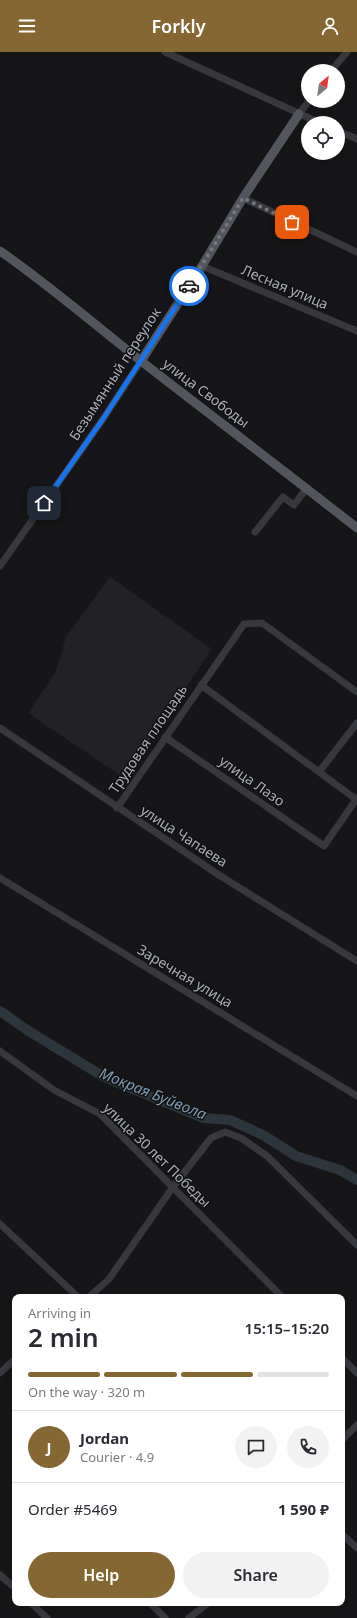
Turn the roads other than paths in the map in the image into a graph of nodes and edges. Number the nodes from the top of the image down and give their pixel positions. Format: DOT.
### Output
graph roads {
  1 [pos="165,52"];
  2 [pos="347,52"];
  3 [pos="337,64"];
  4 [pos="304,108"];
  5 [pos="299,114"];
  6 [pos="304,116"];
  7 [pos="345,134"];
  8 [pos="357,139"];
  9 [pos="243,198"];
  10 [pos="0,251"];
  11 [pos="357,252"];
  12 [pos="202,266"];
  13 [pos="357,331"];
  14 [pos="141,361"];
  15 [pos="307,488"];
  16 [pos="357,528"];
  17 [pos="255,532"];
  18 [pos="0,566"];
  19 [pos="201,685"];
  20 [pos="357,692"];
  21 [pos="357,723"];
  22 [pos="0,728"];
  23 [pos="165,737"];
  24 [pos="319,772"];
  25 [pos="357,799"];
  26 [pos="117,808"];
  27 [pos="324,846"];
  28 [pos="0,878"];
  29 [pos="357,961"];
  30 [pos="0,1051"];
  31 [pos="357,1096"];
  32 [pos="173,1187"];
  33 [pos="0,1224"];
  34 [pos="357,1245"];
  35 [pos="75,1294"];
  36 [pos="93,1294"];
  37 [pos="279,1294"];
  38 [pos="345,1361"];
  39 [pos="12,1362"];
  40 [pos="0,1372"];
  41 [pos="357,1373"];
  42 [pos="357,1425"];
  43 [pos="345,1437"];
  44 [pos="345,1537"];
  45 [pos="357,1548"];
  46 [pos="0,1575"];
  47 [pos="12,1585"];
  48 [pos="34,1606"];
  49 [pos="153,1606"];
  50 [pos="204,1606"];
  51 [pos="47,1618"];
  52 [pos="165,1618"];
  53 [pos="189,1618"];
  1 -- 5 [label="street"];
  2 -- 3 [label="street"];
  4 -- 5 [label="street"];
  5 -- 6 [label="street"];
  5 -- 9 [label="main road, Безымянный переулок"];
  7 -- 8 [label="street"];
  9 -- 11 [label="street"];
  9 -- 12 [label="main road, Безымянный переулок"];
  10 -- 14 [label="main road, улица Свободы"];
  12 -- 13 [label="street, Лесная улица"];
  12 -- 14 [label="main road, Безымянный переулок"];
  14 -- 15 [label="main road, улица Свободы"];
  14 -- 18 [label="street, Безымянный переулок"];
  15 -- 16 [label="main road, улица Свободы"];
  15 -- 17 [label="street"];
  19 -- 20 [label="street, Трудовая площадь"];
  19 -- 23 [label="street, Трудовая площадь"];
  19 -- 24 [label="street, Трудовая площадь"];
  21 -- 24 [label="street"];
  22 -- 26 [label="street, улица Чапаева"];
  23 -- 26 [label="street, Трудовая площадь"];
  23 -- 27 [label="street, улица Лазо"];
  24 -- 25 [label="street, Трудовая площадь"];
  25 -- 27 [label="street, Трудовая площадь"];
  26 -- 29 [label="street, улица Чапаева"];
  28 -- 31 [label="street, Заречная улица"];
  30 -- 32 [label="street, улица 30 лет Победы"];
  32 -- 34 [label="street"];
  32 -- 36 [label="street"];
  32 -- 37 [label="street, улица 30 лет Победы"];
  33 -- 35 [label="street"];
  38 -- 41 [label="street"];
  39 -- 40 [label="street"];
  42 -- 43 [label="street"];
  44 -- 45 [label="street"];
  46 -- 47 [label="street"];
  48 -- 51 [label="street"];
  49 -- 52 [label="street"];
  50 -- 53 [label="street"];
}
